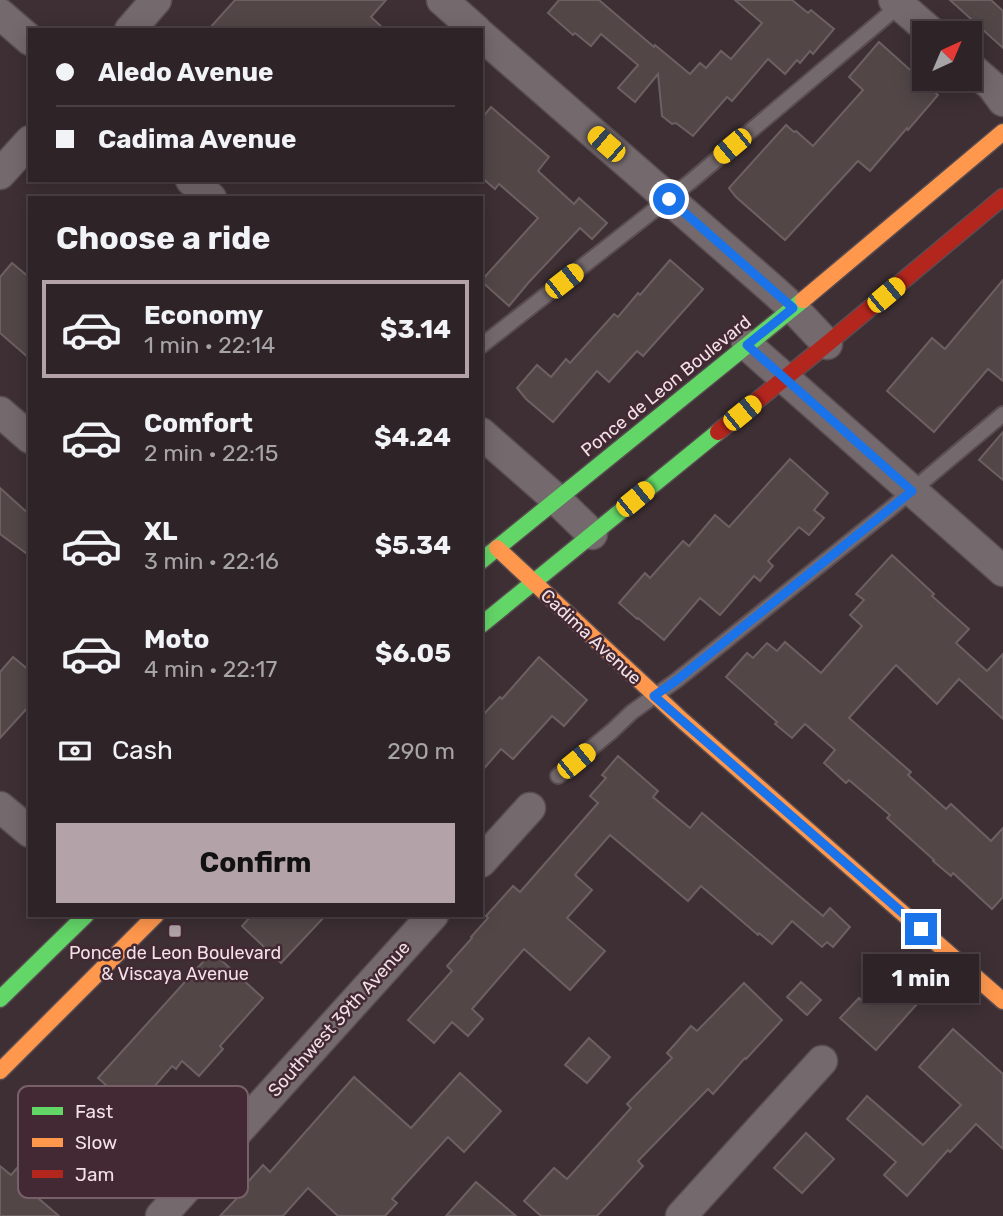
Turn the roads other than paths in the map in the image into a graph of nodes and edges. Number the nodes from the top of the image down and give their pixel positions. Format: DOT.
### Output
graph roads {
  1 [pos="156,0"];
  2 [pos="442,0"];
  3 [pos="900,2"];
  4 [pos="0,14"];
  5 [pos="920,21"];
  6 [pos="132,28"];
  7 [pos="474,28"];
  8 [pos="483,36"];
  9 [pos="28,38"];
  10 [pos="982,77"];
  11 [pos="1003,101"];
  12 [pos="1003,132"];
  13 [pos="28,143"];
  14 [pos="0,174"];
  15 [pos="193,182"];
  16 [pos="209,196"];
  17 [pos="1003,197"];
  18 [pos="669,199"];
  19 [pos="793,308"];
  20 [pos="483,344"];
  21 [pos="827,344"];
  22 [pos="747,345"];
  23 [pos="785,379"];
  24 [pos="0,412"];
  25 [pos="1003,414"];
  26 [pos="483,435"];
  27 [pos="28,436"];
  28 [pos="912,491"];
  29 [pos="556,499"];
  30 [pos="592,534"];
  31 [pos="496,548"];
  32 [pos="483,559"];
  33 [pos="1003,571"];
  34 [pos="532,582"];
  35 [pos="483,623"];
  36 [pos="654,696"];
  37 [pos="558,776"];
  38 [pos="0,807"];
  39 [pos="530,808"];
  40 [pos="28,830"];
  41 [pos="483,860"];
  42 [pos="84,917"];
  43 [pos="431,917"];
  44 [pos="139,921"];
  45 [pos="0,999"];
  46 [pos="1003,1001"];
  47 [pos="822,1061"];
  48 [pos="0,1071"];
  49 [pos="248,1119"];
  50 [pos="176,1198"];
  51 [pos="160,1216"];
  52 [pos="681,1216"];
  1 -- 6 [label="street"];
  2 -- 7 [label="street"];
  3 -- 5 [label="street"];
  3 -- 18 [label="lane"];
  4 -- 9 [label="street"];
  8 -- 18 [label="street"];
  10 -- 11 [label="street"];
  12 -- 19 [label="street, Ponce de Leon Boulevard"];
  13 -- 14 [label="street"];
  15 -- 16 [label="street"];
  17 -- 21 [label="street"];
  18 -- 19 [label="street"];
  18 -- 20 [label="lane"];
  19 -- 21 [label="street"];
  19 -- 22 [label="street, Ponce de Leon Boulevard"];
  21 -- 23 [label="street"];
  22 -- 23 [label="street"];
  22 -- 29 [label="street, Ponce de Leon Boulevard"];
  23 -- 28 [label="street"];
  23 -- 30 [label="street"];
  24 -- 27 [label="street"];
  25 -- 28 [label="lane"];
  26 -- 29 [label="street"];
  28 -- 33 [label="street"];
  28 -- 36 [label="lane"];
  29 -- 30 [label="street"];
  29 -- 31 [label="street, Ponce de Leon Boulevard"];
  30 -- 34 [label="street"];
  31 -- 32 [label="street, Ponce de Leon Boulevard"];
  31 -- 34 [label="street, Cadima Avenue"];
  34 -- 35 [label="street"];
  34 -- 36 [label="street, Cadima Avenue"];
  36 -- 37 [label="lane"];
  36 -- 46 [label="street, Cadima Avenue"];
  38 -- 40 [label="street"];
  39 -- 41 [label="street"];
  42 -- 45 [label="street"];
  43 -- 49 [label="street, Southwest 39th Avenue"];
  44 -- 48 [label="street"];
  47 -- 52 [label="street"];
  50 -- 51 [label="street, Southwest 39th Avenue"];
}
